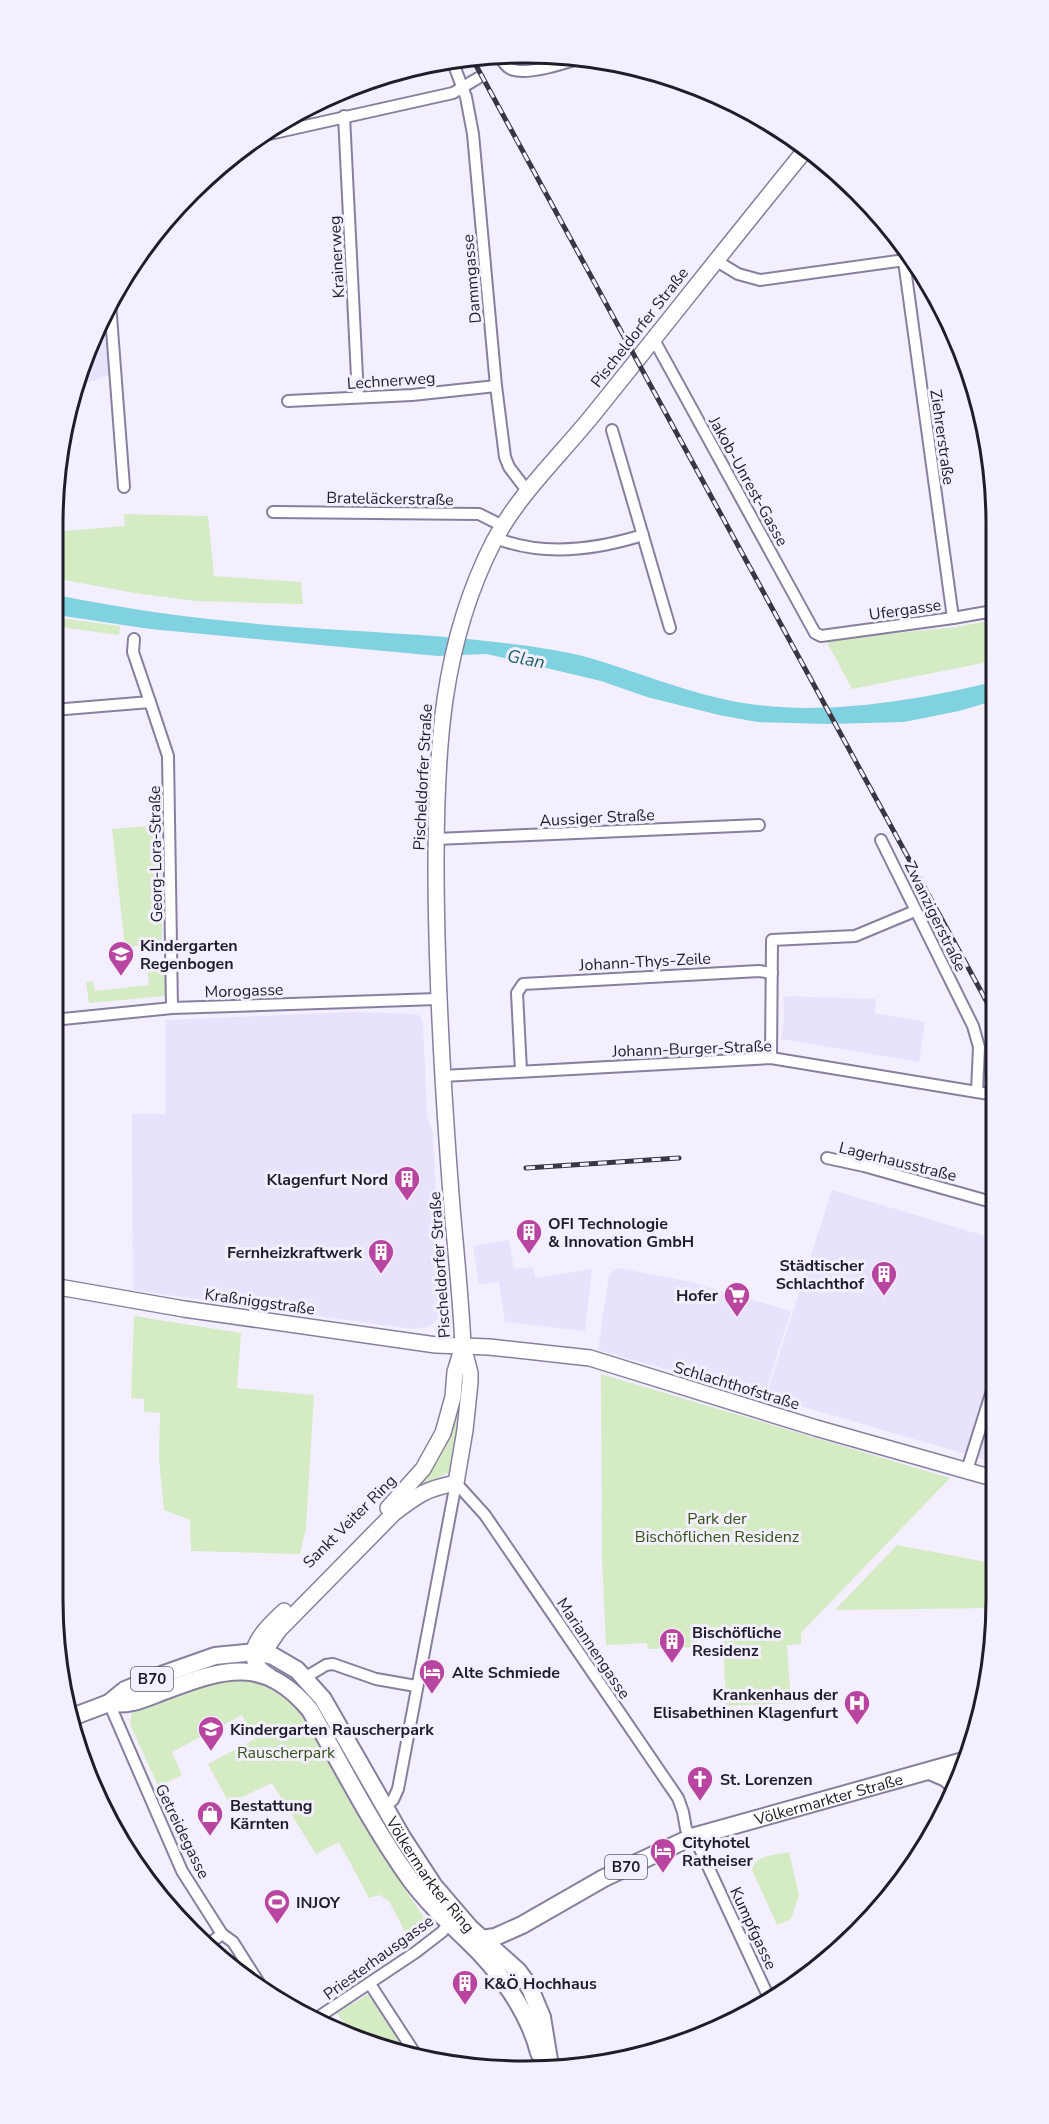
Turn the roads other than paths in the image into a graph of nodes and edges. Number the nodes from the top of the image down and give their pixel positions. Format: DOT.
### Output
graph roads {
  1 [pos="506,64"];
  2 [pos="555,64"];
  3 [pos="455,68"];
  4 [pos="478,78"];
  5 [pos="463,88"];
  6 [pos="344,116"];
  7 [pos="301,121"];
  8 [pos="801,155"];
  9 [pos="715,260"];
  10 [pos="903,261"];
  11 [pos="909,270"];
  12 [pos="111,320"];
  13 [pos="653,338"];
  14 [pos="496,386"];
  15 [pos="358,397"];
  16 [pos="288,401"];
  17 [pos="612,430"];
  18 [pos="124,486"];
  19 [pos="528,492"];
  20 [pos="273,512"];
  21 [pos="500,532"];
  22 [pos="643,535"];
  23 [pos="986,611"];
  24 [pos="953,618"];
  25 [pos="670,628"];
  26 [pos="822,636"];
  27 [pos="134,639"];
  28 [pos="150,702"];
  29 [pos="63,709"];
  30 [pos="759,825"];
  31 [pos="436,839"];
  32 [pos="881,840"];
  33 [pos="915,911"];
  34 [pos="772,973"];
  35 [pos="437,999"];
  36 [pos="172,1008"];
  37 [pos="63,1019"];
  38 [pos="771,1058"];
  39 [pos="521,1071"];
  40 [pos="443,1076"];
  41 [pos="977,1092"];
  42 [pos="986,1094"];
  43 [pos="827,1158"];
  44 [pos="986,1200"];
  45 [pos="63,1288"];
  46 [pos="463,1346"];
  47 [pos="454,1372"];
  48 [pos="986,1410"];
  49 [pos="967,1470"];
  50 [pos="986,1476"];
  51 [pos="456,1483"];
  52 [pos="258,1661"];
  53 [pos="306,1677"];
  54 [pos="416,1686"];
  55 [pos="109,1703"];
  56 [pos="78,1715"];
  57 [pos="956,1764"];
  58 [pos="932,1772"];
  59 [pos="949,1781"];
  60 [pos="361,1799"];
  61 [pos="384,1806"];
  62 [pos="692,1837"];
  63 [pos="453,1919"];
  64 [pos="522,1925"];
  65 [pos="222,1934"];
  66 [pos="482,1939"];
  67 [pos="214,1940"];
  68 [pos="505,1958"];
  69 [pos="252,1971"];
  70 [pos="370,1984"];
  71 [pos="505,1985"];
  72 [pos="766,1992"];
  73 [pos="323,2014"];
  74 [pos="410,2046"];
  75 [pos="540,2060"];
  76 [pos="549,2060"];
  1 -- 2 [label="street"];
  3 -- 5 [label="street, Dammgasse"];
  4 -- 5 [label="street"];
  5 -- 6 [label="street"];
  5 -- 14 [label="street, Dammgasse"];
  6 -- 7 [label="street"];
  6 -- 15 [label="street, Krainerweg"];
  8 -- 9 [label="main road, Pischeldorfer Straße"];
  9 -- 10 [label="street"];
  9 -- 13 [label="main road, Pischeldorfer Straße"];
  11 -- 24 [label="street, Ziehrerstraße"];
  12 -- 18 [label="street"];
  13 -- 19 [label="main road, Pischeldorfer Straße"];
  13 -- 26 [label="street, Jakob-Unrest-Gasse"];
  14 -- 15 [label="street, Lechnerweg"];
  14 -- 19 [label="street, Dammgasse"];
  15 -- 16 [label="street, Lechnerweg"];
  17 -- 22 [label="street"];
  19 -- 21 [label="main road, Pischeldorfer Straße"];
  20 -- 21 [label="street, Brateläckerstraße"];
  21 -- 22 [label="street, Brateläckerstraße"];
  21 -- 31 [label="main road, Pischeldorfer Straße"];
  22 -- 25 [label="street"];
  23 -- 24 [label="street, Ufergasse"];
  24 -- 26 [label="street, Ufergasse"];
  27 -- 28 [label="street, Georg-Lora-Straße"];
  28 -- 29 [label="street"];
  28 -- 36 [label="street, Georg-Lora-Straße"];
  30 -- 31 [label="street, Aussiger Straße"];
  31 -- 35 [label="main road, Pischeldorfer Straße"];
  32 -- 33 [label="street, Zwanzigerstraße"];
  33 -- 34 [label="street"];
  33 -- 41 [label="street, Zwanzigerstraße"];
  34 -- 38 [label="street"];
  34 -- 39 [label="street, Johann-Thys-Zeile"];
  35 -- 36 [label="street, Morogasse"];
  35 -- 40 [label="main road, Pischeldorfer Straße"];
  36 -- 37 [label="street, Morogasse"];
  38 -- 39 [label="street, Johann-Burger-Straße"];
  38 -- 41 [label="street, Johann-Burger-Straße"];
  39 -- 40 [label="street, Johann-Burger-Straße"];
  40 -- 46 [label="main road, Pischeldorfer Straße"];
  41 -- 42 [label="street"];
  43 -- 44 [label="street, Lagerhausstraße"];
  45 -- 46 [label="main road, Kraßniggstraße"];
  46 -- 47 [label="main road, Pischeldorfer Straße"];
  46 -- 49 [label="main road, Schlachthofstraße"];
  46 -- 51 [label="main road, Pischeldorfer Straße"];
  47 -- 52 [label="main road, Sankt Veiter Ring"];
  48 -- 49 [label="street"];
  49 -- 50 [label="main road, Schlachthofstraße"];
  51 -- 52 [label="main road, Sankt Veiter Ring"];
  51 -- 54 [label="street, Pischeldorfer Straße"];
  51 -- 62 [label="street, Mariannengasse"];
  52 -- 53 [label="main road, Völkermarkter Ring / B70"];
  52 -- 55 [label="main road, B70"];
  52 -- 55 [label="main road, B70"];
  52 -- 60 [label="main road, Völkermarkter Ring / B70"];
  53 -- 54 [label="street"];
  53 -- 61 [label="main road, Völkermarkter Ring / B70"];
  54 -- 61 [label="street, Pischeldorfer Straße"];
  55 -- 56 [label="main road, B70"];
  55 -- 65 [label="street, Getreidegasse"];
  57 -- 58 [label="main road, Völkermarkter Straße / B70"];
  58 -- 59 [label="main road"];
  58 -- 62 [label="main road, Völkermarkter Straße / B70"];
  60 -- 61 [label="main road, Völkermarkter Ring"];
  60 -- 63 [label="main road, Völkermarkter Ring / B70"];
  61 -- 63 [label="main road, Völkermarkter Ring / B70"];
  62 -- 64 [label="main road, Völkermarkter Straße / B70"];
  62 -- 72 [label="street, Kumpfgasse"];
  63 -- 66 [label="main road, Völkermarkter Ring / B70"];
  63 -- 70 [label="street, Priesterhausgasse"];
  63 -- 71 [label="main road, B70"];
  64 -- 66 [label="main road, B70"];
  64 -- 68 [label="main road, B70"];
  65 -- 67 [label="street"];
  65 -- 69 [label="street, Getreidegasse"];
  66 -- 68 [label="main road, B70"];
  68 -- 71 [label="main road, B70"];
  68 -- 76 [label="main road, B70"];
  70 -- 73 [label="street, Priesterhausgasse"];
  70 -- 74 [label="street"];
  71 -- 75 [label="main road, B70"];
}
